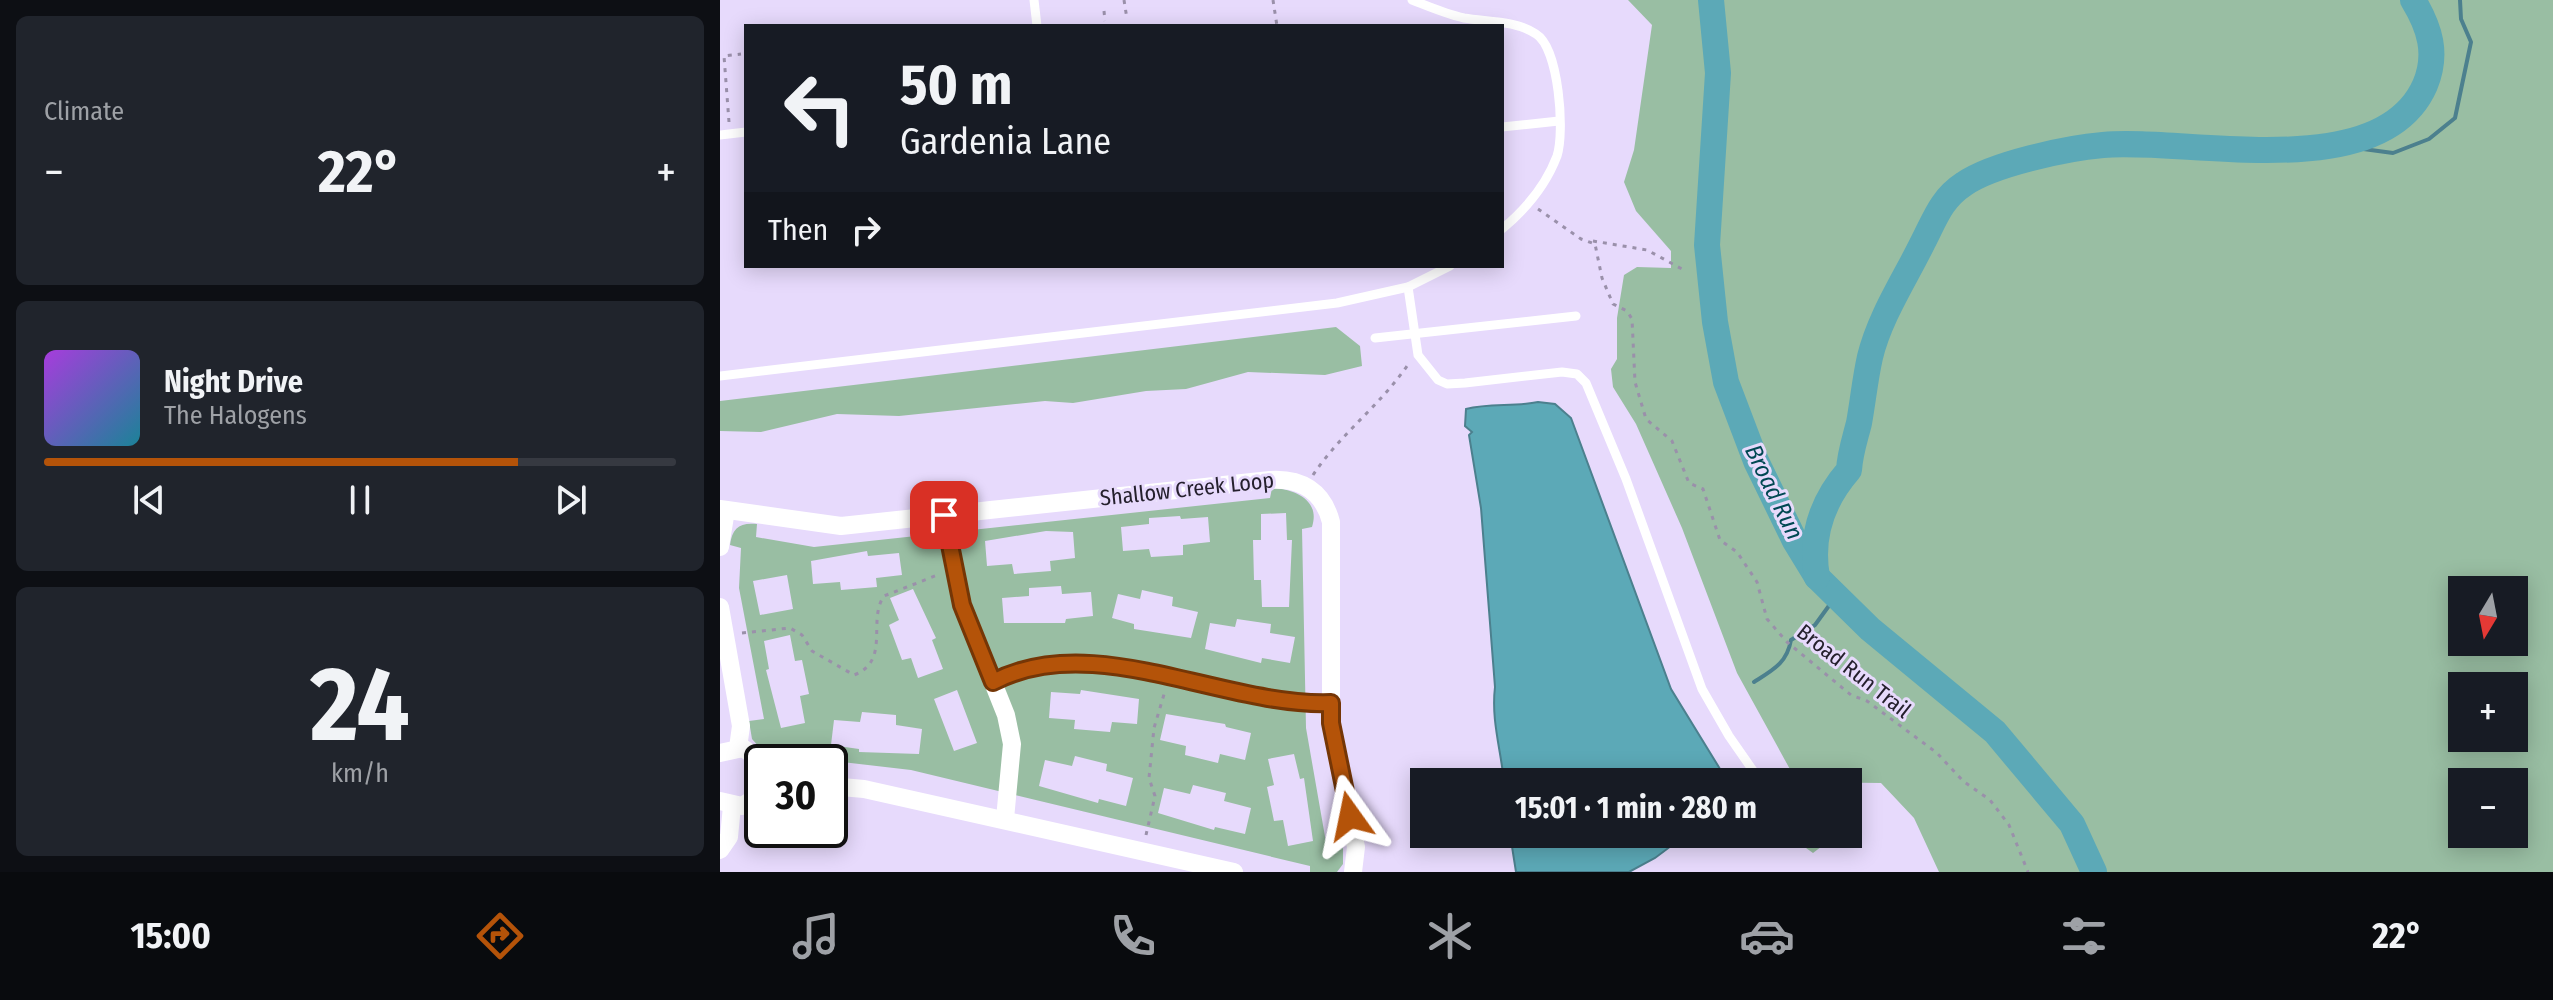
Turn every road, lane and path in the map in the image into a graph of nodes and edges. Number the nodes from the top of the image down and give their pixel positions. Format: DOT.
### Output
graph roads {
  1 [pos="1034,0"];
  2 [pos="1124,0"];
  3 [pos="1273,0"];
  4 [pos="1412,0"];
  5 [pos="1104,11"];
  6 [pos="1127,19"];
  7 [pos="1105,21"];
  8 [pos="1037,24"];
  9 [pos="1277,24"];
  10 [pos="741,54"];
  11 [pos="1559,121"];
  12 [pos="1504,127"];
  13 [pos="725,134"];
  14 [pos="1540,210"];
  15 [pos="1504,227"];
  16 [pos="1593,241"];
  17 [pos="1446,268"];
  18 [pos="1682,269"];
  19 [pos="1408,287"];
  20 [pos="1576,316"];
  21 [pos="1415,334"];
  22 [pos="1375,338"];
  23 [pos="1417,349"];
  24 [pos="720,376"];
  25 [pos="1306,485"];
  26 [pos="723,510"];
  27 [pos="944,515"];
  28 [pos="720,547"];
  29 [pos="955,568"];
  30 [pos="720,607"];
  31 [pos="725,635"];
  32 [pos="1172,676"];
  33 [pos="993,682"];
  34 [pos="1331,703"];
  35 [pos="738,748"];
  36 [pos="744,749"];
  37 [pos="720,753"];
  38 [pos="1751,768"];
  39 [pos="848,788"];
  40 [pos="726,803"];
  41 [pos="1005,819"];
  42 [pos="720,850"];
  43 [pos="1142,851"];
  44 [pos="1234,872"];
  45 [pos="1353,872"];
  46 [pos="2028,872"];
  1 -- 8 [label="lane"];
  2 -- 6 [label="path"];
  3 -- 9 [label="path"];
  4 -- 11 [label="lane"];
  5 -- 7 [label="path"];
  10 -- 13 [label="path"];
  11 -- 12 [label="lane"];
  11 -- 15 [label="lane"];
  14 -- 16 [label="path"];
  16 -- 18 [label="path"];
  16 -- 46 [label="path, Broad Run Trail"];
  17 -- 19 [label="lane"];
  19 -- 21 [label="lane"];
  19 -- 24 [label="lane"];
  20 -- 21 [label="lane"];
  21 -- 22 [label="lane"];
  21 -- 23 [label="lane"];
  23 -- 25 [label="path"];
  23 -- 38 [label="lane"];
  25 -- 27 [label="street, Shallow Creek Loop"];
  25 -- 34 [label="street, Shallow Creek Loop"];
  26 -- 27 [label="street, Shallow Creek Loop"];
  26 -- 28 [label="street"];
  27 -- 29 [label="street"];
  29 -- 31 [label="path"];
  29 -- 33 [label="street"];
  30 -- 31 [label="street"];
  31 -- 35 [label="street"];
  32 -- 33 [label="street"];
  32 -- 34 [label="street"];
  32 -- 43 [label="path"];
  33 -- 41 [label="street"];
  34 -- 45 [label="street, Shallow Creek Loop"];
  35 -- 36 [label="street"];
  35 -- 37 [label="street"];
  39 -- 41 [label="street"];
  40 -- 42 [label="street"];
  41 -- 43 [label="street"];
  43 -- 44 [label="street"];
}
